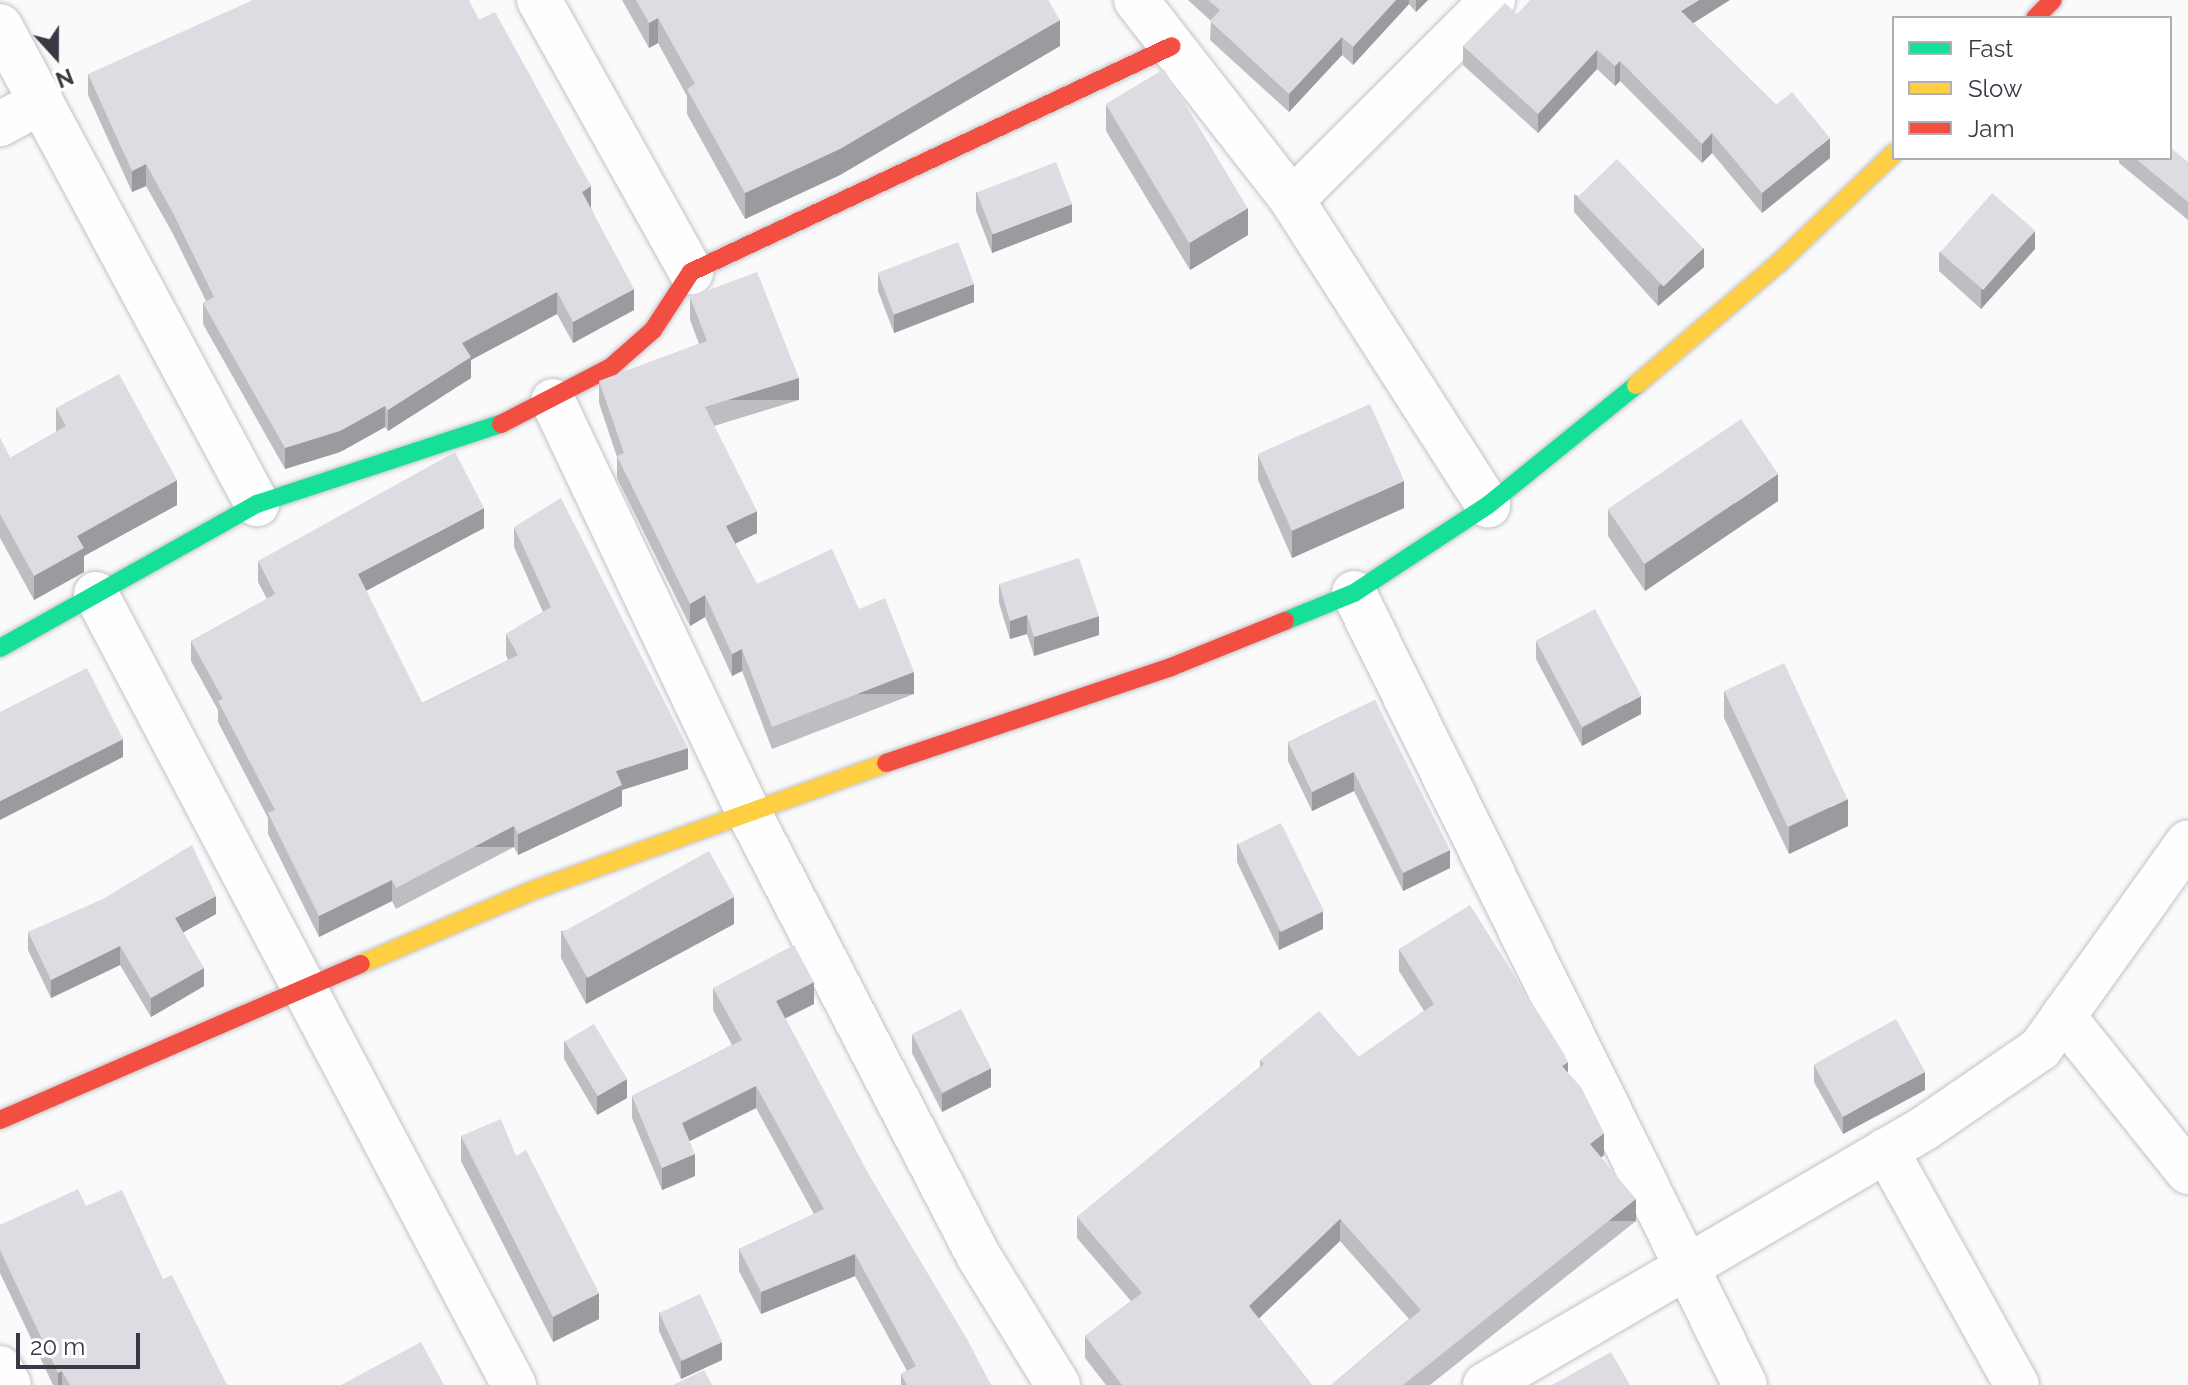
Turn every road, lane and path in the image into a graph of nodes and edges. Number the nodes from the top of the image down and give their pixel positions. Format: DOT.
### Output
graph roads {
  1 [pos="539,0"];
  2 [pos="1136,0"];
  3 [pos="1493,0"];
  4 [pos="2053,0"];
  5 [pos="2037,16"];
  6 [pos="0,26"];
  7 [pos="1172,46"];
  8 [pos="41,102"];
  9 [pos="0,124"];
  10 [pos="1892,155"];
  11 [pos="1292,200"];
  12 [pos="691,272"];
  13 [pos="553,401"];
  14 [pos="257,504"];
  15 [pos="1488,505"];
  16 [pos="1354,593"];
  17 [pos="96,594"];
  18 [pos="0,648"];
  19 [pos="747,809"];
  20 [pos="2188,842"];
  21 [pos="301,987"];
  22 [pos="2063,1016"];
  23 [pos="0,1120"];
  24 [pos="1886,1150"];
  25 [pos="2188,1172"];
  26 [pos="1688,1262"];
  27 [pos="0,1368"];
  28 [pos="9,1385"];
  29 [pos="514,1385"];
  30 [pos="1058,1385"];
  31 [pos="1485,1385"];
  32 [pos="1745,1385"];
  33 [pos="2017,1385"];
  1 -- 12 [label="street"];
  2 -- 7 [label="street"];
  3 -- 11 [label="street"];
  4 -- 5 [label="street"];
  6 -- 8 [label="street"];
  7 -- 11 [label="street"];
  7 -- 12 [label="street"];
  8 -- 9 [label="street"];
  8 -- 14 [label="street"];
  10 -- 15 [label="street"];
  11 -- 15 [label="street"];
  12 -- 13 [label="street"];
  13 -- 14 [label="street"];
  13 -- 19 [label="street"];
  14 -- 17 [label="street"];
  15 -- 16 [label="street"];
  16 -- 19 [label="street"];
  16 -- 26 [label="street"];
  17 -- 18 [label="street"];
  17 -- 21 [label="street"];
  19 -- 21 [label="street"];
  19 -- 30 [label="street"];
  20 -- 22 [label="street"];
  21 -- 23 [label="street"];
  21 -- 29 [label="street"];
  22 -- 24 [label="street"];
  22 -- 25 [label="street"];
  24 -- 26 [label="street"];
  24 -- 33 [label="street"];
  26 -- 31 [label="street"];
  26 -- 32 [label="street"];
  27 -- 28 [label="street"];
}
